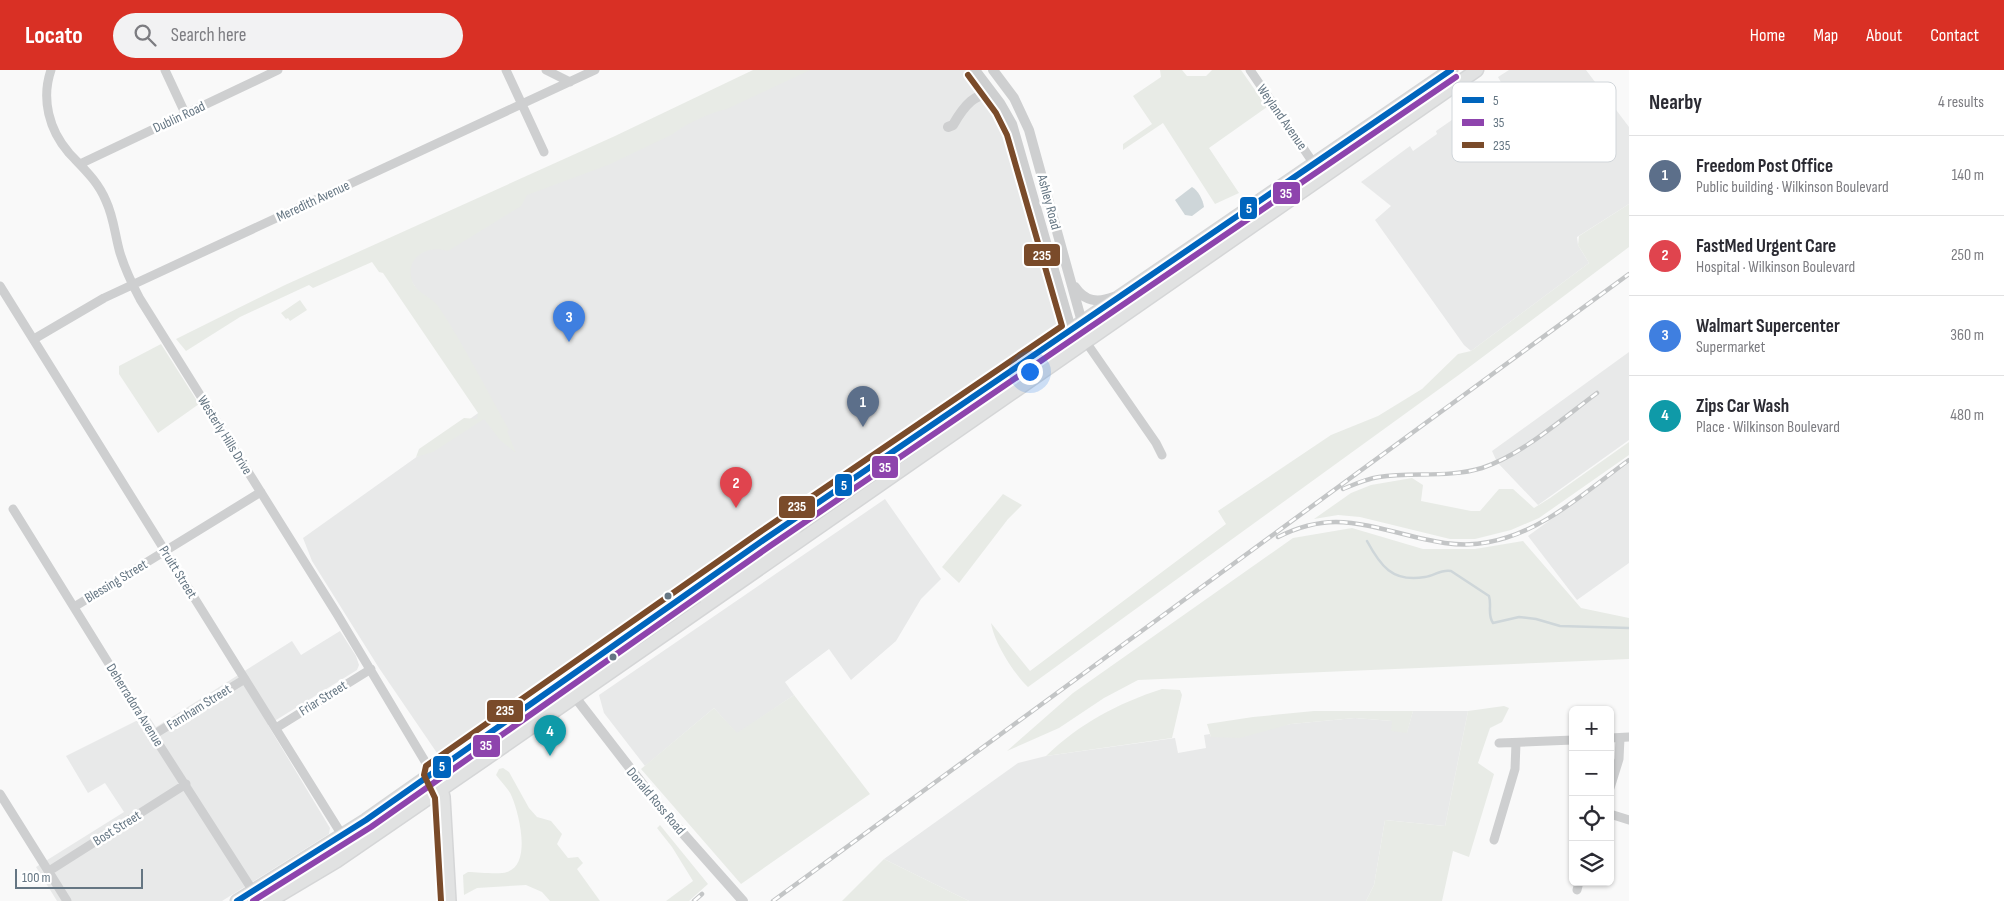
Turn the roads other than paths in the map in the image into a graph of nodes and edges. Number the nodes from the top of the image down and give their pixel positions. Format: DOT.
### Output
graph roads {
  1 [pos="51,70"];
  2 [pos="165,70"];
  3 [pos="278,70"];
  4 [pos="506,70"];
  5 [pos="546,70"];
  6 [pos="595,70"];
  7 [pos="993,70"];
  8 [pos="1250,70"];
  9 [pos="1451,70"];
  10 [pos="1477,70"];
  11 [pos="980,72"];
  12 [pos="570,82"];
  13 [pos="1460,82"];
  14 [pos="1452,87"];
  15 [pos="1000,103"];
  16 [pos="522,104"];
  17 [pos="186,114"];
  18 [pos="1385,116"];
  19 [pos="948,126"];
  20 [pos="544,152"];
  21 [pos="80,164"];
  22 [pos="1314,164"];
  23 [pos="1324,176"];
  24 [pos="1246,229"];
  25 [pos="1069,274"];
  26 [pos="133,285"];
  27 [pos="0,286"];
  28 [pos="1121,295"];
  29 [pos="1077,326"];
  30 [pos="34,339"];
  31 [pos="1086,342"];
  32 [pos="1162,455"];
  33 [pos="261,492"];
  34 [pos="13,509"];
  35 [pos="794,519"];
  36 [pos="165,551"];
  37 [pos="705,606"];
  38 [pos="74,607"];
  39 [pos="638,628"];
  40 [pos="370,669"];
  41 [pos="245,679"];
  42 [pos="574,697"];
  43 [pos="276,728"];
  44 [pos="153,735"];
  45 [pos="1625,737"];
  46 [pos="1569,740"];
  47 [pos="1499,743"];
  48 [pos="1516,743"];
  49 [pos="432,773"];
  50 [pos="1614,775"];
  51 [pos="186,784"];
  52 [pos="442,789"];
  53 [pos="0,794"];
  54 [pos="1614,815"];
  55 [pos="1629,820"];
  56 [pos="342,835"];
  57 [pos="1494,840"];
  58 [pos="337,861"];
  59 [pos="49,871"];
  60 [pos="252,896"];
  61 [pos="67,901"];
  62 [pos="237,901"];
  63 [pos="270,901"];
  64 [pos="450,901"];
  65 [pos="743,901"];
  1 -- 21 [label="street, Westerly Hills Drive"];
  2 -- 17 [label="street"];
  3 -- 17 [label="street, Dublin Road"];
  4 -- 16 [label="street"];
  5 -- 12 [label="street"];
  6 -- 12 [label="street, Meredith Avenue"];
  7 -- 25 [label="street, Ashley Road"];
  8 -- 22 [label="street, Weyland Avenue"];
  9 -- 18 [label="main road"];
  10 -- 13 [label="main road"];
  11 -- 15 [label="street, Ashley Road"];
  12 -- 16 [label="street, Meredith Avenue"];
  14 -- 23 [label="main road"];
  15 -- 19 [label="street"];
  15 -- 29 [label="street, Ashley Road"];
  16 -- 20 [label="street"];
  16 -- 26 [label="street, Meredith Avenue"];
  17 -- 21 [label="street, Dublin Road"];
  18 -- 22 [label="main road"];
  18 -- 23 [label="main road"];
  21 -- 26 [label="street, Westerly Hills Drive"];
  22 -- 24 [label="main road"];
  22 -- 28 [label="main road"];
  23 -- 24 [label="main road"];
  24 -- 31 [label="main road"];
  25 -- 28 [label="street"];
  25 -- 29 [label="street, Ashley Road"];
  26 -- 30 [label="street, Meredith Avenue"];
  26 -- 33 [label="street, Westerly Hills Drive"];
  27 -- 30 [label="street, Pruitt Street"];
  28 -- 29 [label="main road"];
  29 -- 31 [label="street, Ashley Road"];
  29 -- 35 [label="main road"];
  30 -- 36 [label="street, Pruitt Street"];
  31 -- 32 [label="street, Ashley Road"];
  31 -- 37 [label="main road"];
  33 -- 36 [label="street, Blessing Street"];
  33 -- 40 [label="street, Westerly Hills Drive"];
  34 -- 38 [label="street, Deherradora Avenue"];
  35 -- 37 [label="main road"];
  35 -- 39 [label="main road"];
  36 -- 38 [label="street, Blessing Street"];
  36 -- 41 [label="street, Pruitt Street"];
  37 -- 42 [label="main road"];
  38 -- 44 [label="street, Deherradora Avenue"];
  39 -- 42 [label="main road"];
  39 -- 49 [label="main road"];
  40 -- 43 [label="street, Friar Street"];
  40 -- 49 [label="street, Westerly Hills Drive"];
  41 -- 43 [label="street, Pruitt Street"];
  41 -- 44 [label="street, Farnham Street"];
  42 -- 52 [label="main road"];
  42 -- 65 [label="street, Donald Ross Road"];
  43 -- 56 [label="street, Pruitt Street"];
  44 -- 51 [label="street, Deherradora Avenue"];
  45 -- 50 [label="street"];
  46 -- 48 [label="street"];
  47 -- 48 [label="street"];
  48 -- 57 [label="street"];
  49 -- 52 [label="main road, Westerly Hills Drive"];
  49 -- 56 [label="main road"];
  51 -- 59 [label="street, Bost Street"];
  51 -- 60 [label="street, Deherradora Avenue"];
  52 -- 58 [label="main road"];
  52 -- 64 [label="main road"];
  53 -- 59 [label="street"];
  54 -- 55 [label="street"];
  56 -- 58 [label="street"];
  56 -- 60 [label="main road"];
  58 -- 63 [label="main road"];
  59 -- 61 [label="street"];
  60 -- 62 [label="main road"];
}
